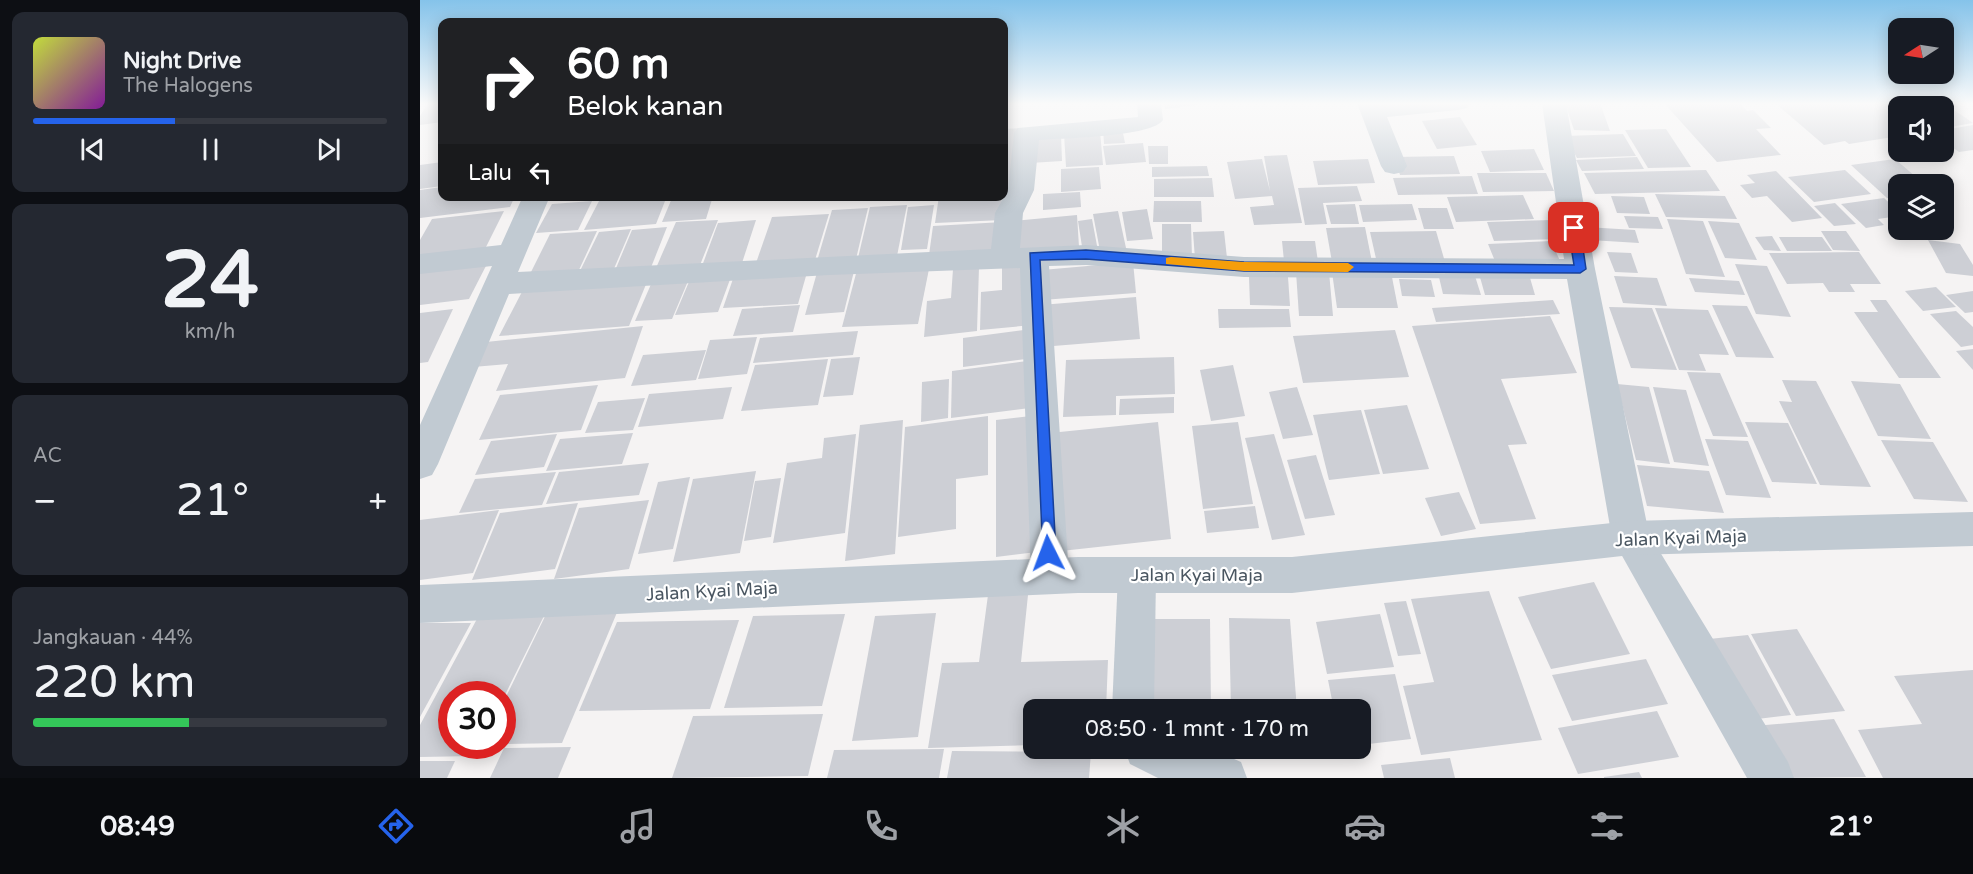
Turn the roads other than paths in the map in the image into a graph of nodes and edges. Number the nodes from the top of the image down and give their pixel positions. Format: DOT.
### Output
graph roads {
  1 [pos="1027,139"];
  2 [pos="1384,139"];
  3 [pos="1560,139"];
  4 [pos="1394,166"];
  5 [pos="535,201"];
  6 [pos="512,254"];
  7 [pos="1020,257"];
  8 [pos="420,264"];
  9 [pos="1580,269"];
  10 [pos="499,284"];
  11 [pos="420,464"];
  12 [pos="1973,530"];
  13 [pos="1631,538"];
  14 [pos="1137,575"];
  15 [pos="1050,576"];
  16 [pos="420,604"];
  17 [pos="1134,699"];
  18 [pos="1166,759"];
  19 [pos="1225,778"];
  20 [pos="1772,778"];
  1 -- 7 [label="street"];
  2 -- 4 [label="street"];
  3 -- 9 [label="street"];
  5 -- 6 [label="street"];
  6 -- 8 [label="street"];
  6 -- 10 [label="street"];
  7 -- 9 [label="street"];
  7 -- 10 [label="street"];
  7 -- 15 [label="street"];
  9 -- 13 [label="street"];
  10 -- 11 [label="street"];
  12 -- 13 [label="street, Jalan Kyai Maja"];
  13 -- 14 [label="street, Jalan Kyai Maja"];
  13 -- 20 [label="street"];
  14 -- 15 [label="street, Jalan Kyai Maja"];
  14 -- 17 [label="street"];
  15 -- 16 [label="street, Jalan Kyai Maja"];
  18 -- 19 [label="street"];
}
